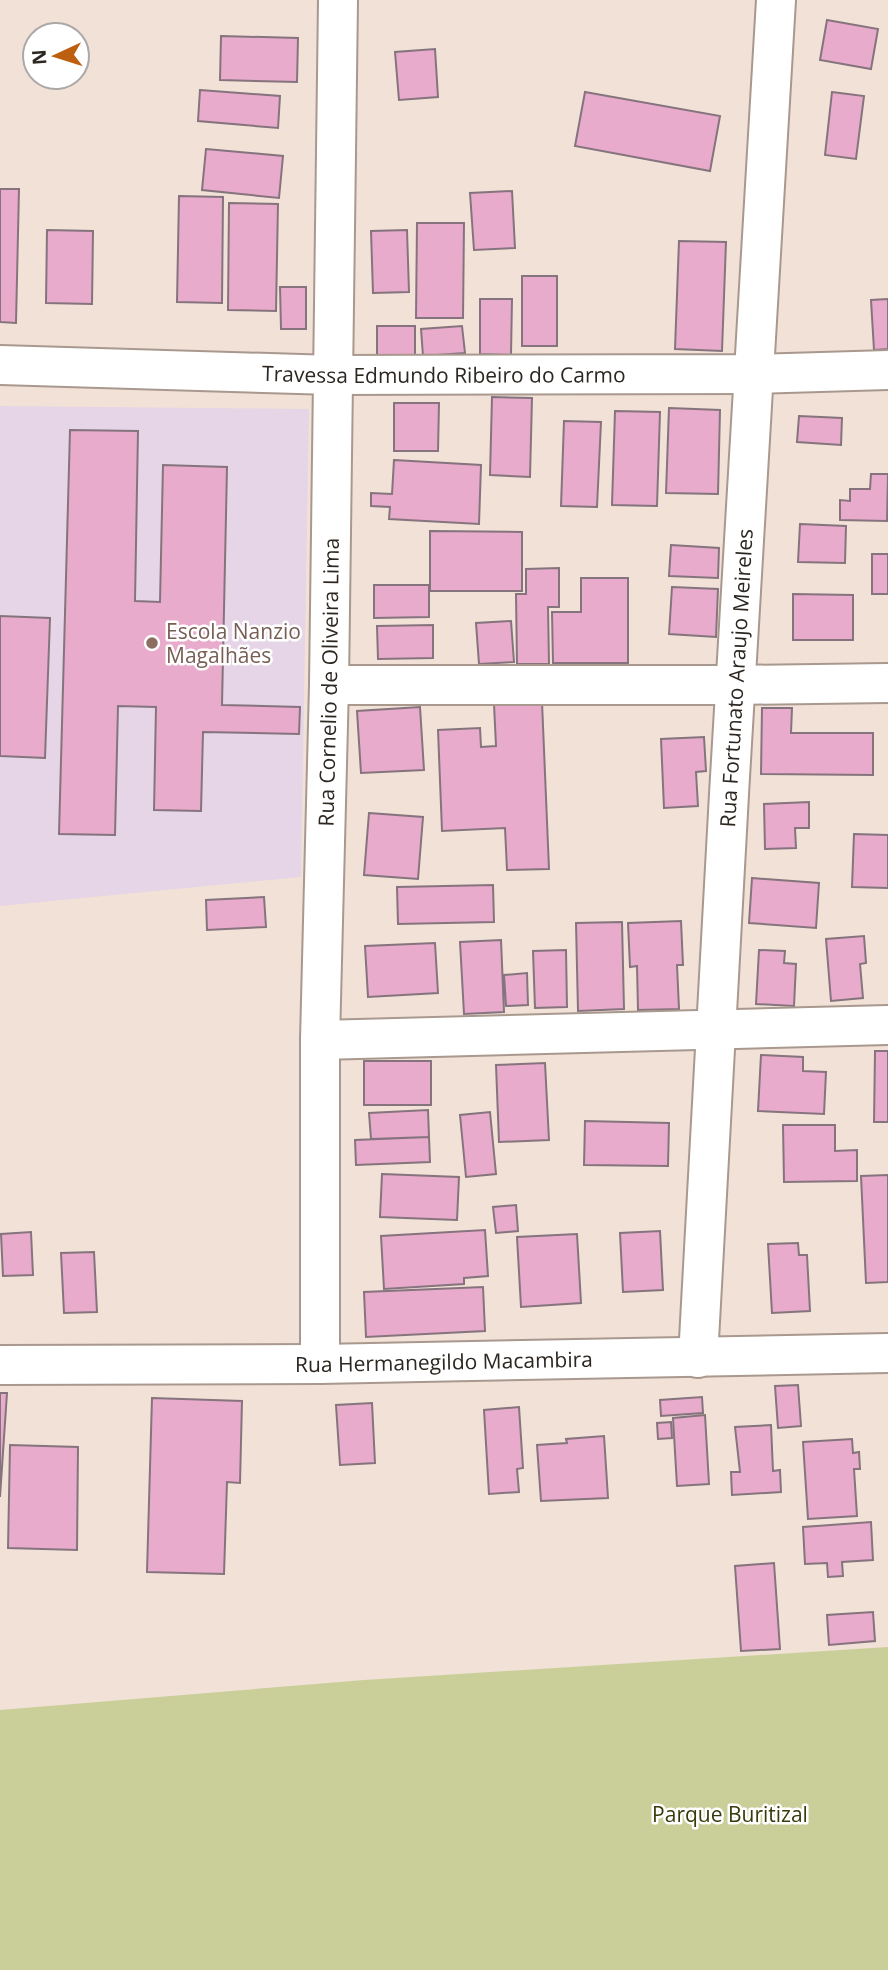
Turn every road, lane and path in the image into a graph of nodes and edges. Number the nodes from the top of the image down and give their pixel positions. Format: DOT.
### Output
graph roads {
  1 [pos="338,0"];
  2 [pos="776,0"];
  3 [pos="0,365"];
  4 [pos="888,370"];
  5 [pos="333,374"];
  6 [pos="755,374"];
  7 [pos="888,683"];
  8 [pos="329,685"];
  9 [pos="735,685"];
  10 [pos="888,1025"];
  11 [pos="714,1031"];
  12 [pos="320,1040"];
  13 [pos="888,1353"];
  14 [pos="698,1357"];
  15 [pos="320,1364"];
  16 [pos="0,1365"];
  1 -- 5 [label="street, Rua Cornelio de Oliveira Lima"];
  2 -- 6 [label="street, Rua Fortunato Araujo Meireles"];
  3 -- 5 [label="street, Travessa Edmundo Ribeiro do Carmo"];
  4 -- 6 [label="street, Travessa Edmundo Ribeiro do Carmo"];
  5 -- 6 [label="street, Travessa Edmundo Ribeiro do Carmo"];
  5 -- 8 [label="street, Rua Cornelio de Oliveira Lima"];
  6 -- 9 [label="street, Rua Fortunato Araujo Meireles"];
  7 -- 9 [label="street"];
  8 -- 9 [label="street"];
  8 -- 12 [label="street, Rua Cornelio de Oliveira Lima"];
  9 -- 11 [label="street, Rua Fortunato Araujo Meireles"];
  10 -- 11 [label="street"];
  11 -- 12 [label="street"];
  11 -- 14 [label="street, Rua Fortunato Araujo Meireles"];
  12 -- 15 [label="street, Rua Cornelio de Oliveira Lima"];
  13 -- 14 [label="street, Rua Hermanegildo Macambira"];
  14 -- 15 [label="street, Rua Hermanegildo Macambira"];
  15 -- 16 [label="street, Rua Hermanegildo Macambira"];
}
